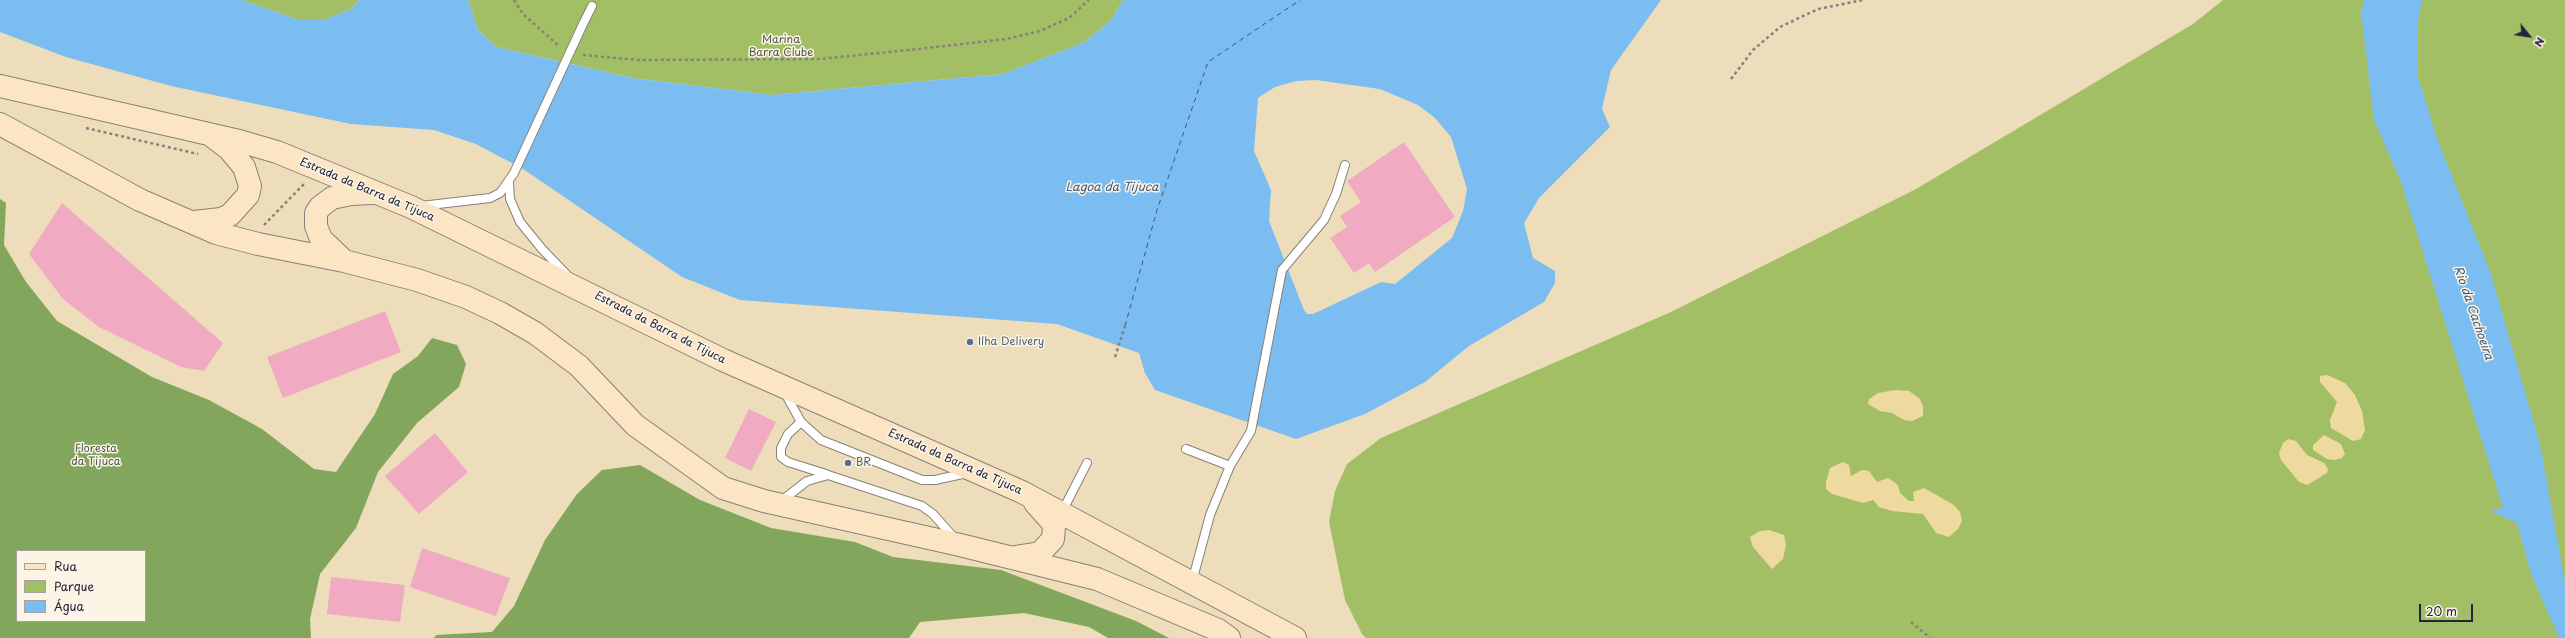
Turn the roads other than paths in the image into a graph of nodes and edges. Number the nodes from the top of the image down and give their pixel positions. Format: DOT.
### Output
graph roads {
  1 [pos="592,6"];
  2 [pos="0,86"];
  3 [pos="0,124"];
  4 [pos="208,134"];
  5 [pos="1345,165"];
  6 [pos="509,183"];
  7 [pos="377,193"];
  8 [pos="410,207"];
  9 [pos="191,222"];
  10 [pos="344,261"];
  11 [pos="580,288"];
  12 [pos="779,384"];
  13 [pos="801,422"];
  14 [pos="1186,449"];
  15 [pos="1087,463"];
  16 [pos="1230,466"];
  17 [pos="973,472"];
  18 [pos="828,475"];
  19 [pos="1022,492"];
  20 [pos="778,504"];
  21 [pos="1062,513"];
  22 [pos="960,545"];
  23 [pos="1006,557"];
  24 [pos="1192,582"];
  25 [pos="1229,638"];
  26 [pos="1295,638"];
  1 -- 6 [label="lane, bridge"];
  2 -- 4 [label="main road, Estrada da Barra da Tijuca"];
  3 -- 9 [label="main road"];
  4 -- 7 [label="main road, Estrada da Barra da Tijuca"];
  4 -- 9 [label="main road"];
  5 -- 16 [label="lane"];
  6 -- 8 [label="lane"];
  6 -- 11 [label="lane"];
  7 -- 8 [label="main road, Estrada da Barra da Tijuca"];
  7 -- 10 [label="main road"];
  8 -- 11 [label="main road, Estrada da Barra da Tijuca"];
  9 -- 10 [label="main road"];
  10 -- 20 [label="main road"];
  11 -- 12 [label="main road, Estrada da Barra da Tijuca"];
  12 -- 13 [label="lane"];
  12 -- 17 [label="main road, Estrada da Barra da Tijuca"];
  13 -- 17 [label="lane"];
  13 -- 18 [label="lane"];
  14 -- 16 [label="lane"];
  15 -- 21 [label="lane"];
  16 -- 24 [label="lane"];
  17 -- 19 [label="main road, Estrada da Barra da Tijuca"];
  18 -- 20 [label="lane"];
  18 -- 22 [label="lane"];
  19 -- 21 [label="main road, Estrada da Barra da Tijuca"];
  19 -- 23 [label="main road"];
  20 -- 22 [label="main road"];
  21 -- 24 [label="main road, Estrada da Barra da Tijuca"];
  22 -- 23 [label="main road"];
  23 -- 25 [label="main road"];
  24 -- 26 [label="main road, Estrada da Barra da Tijuca"];
}
